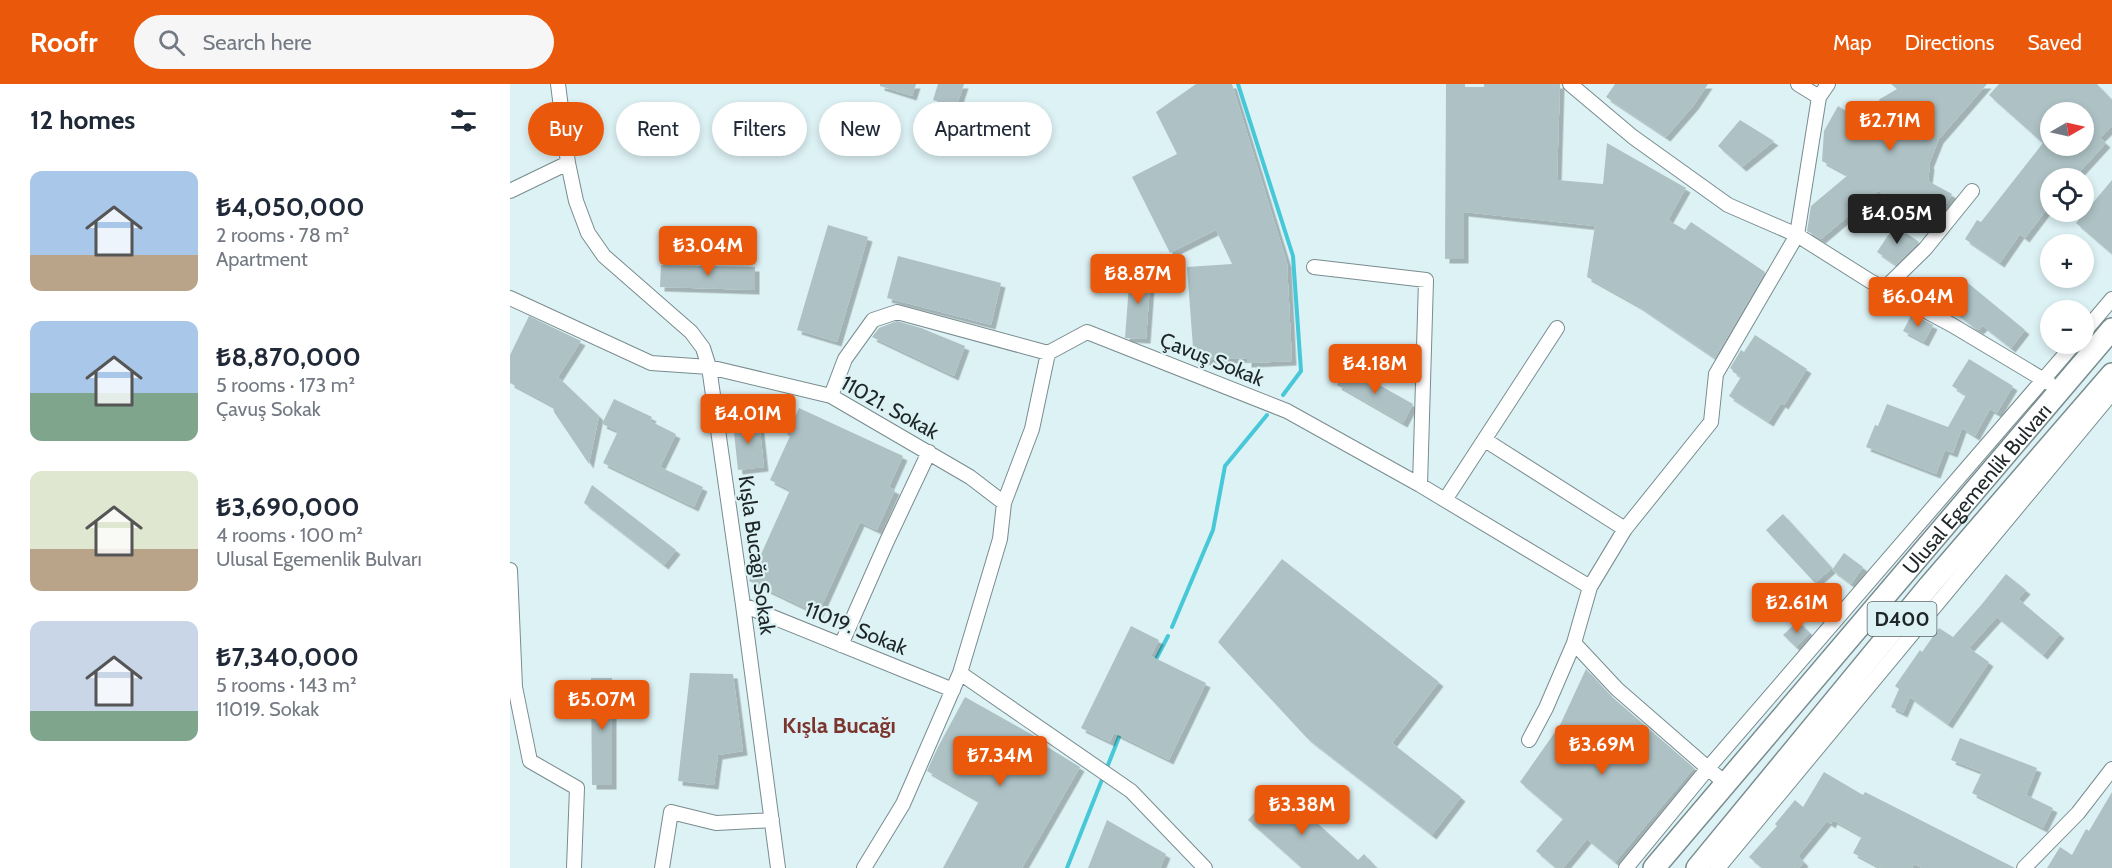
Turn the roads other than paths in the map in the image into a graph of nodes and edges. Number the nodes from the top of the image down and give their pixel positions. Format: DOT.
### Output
graph roads {
  1 [pos="558,84"];
  2 [pos="1570,84"];
  3 [pos="1798,84"];
  4 [pos="1828,84"];
  5 [pos="1819,97"];
  6 [pos="568,163"];
  7 [pos="510,191"];
  8 [pos="1972,191"];
  9 [pos="1797,235"];
  10 [pos="1314,267"];
  11 [pos="1884,289"];
  12 [pos="510,298"];
  13 [pos="2112,299"];
  14 [pos="2094,320"];
  15 [pos="1557,328"];
  16 [pos="2112,329"];
  17 [pos="1048,353"];
  18 [pos="2069,354"];
  19 [pos="709,367"];
  20 [pos="2112,374"];
  21 [pos="2052,385"];
  22 [pos="2112,393"];
  23 [pos="831,396"];
  24 [pos="2083,408"];
  25 [pos="1485,440"];
  26 [pos="929,452"];
  27 [pos="1420,485"];
  28 [pos="1445,500"];
  29 [pos="1004,503"];
  30 [pos="1625,529"];
  31 [pos="510,570"];
  32 [pos="1590,587"];
  33 [pos="743,605"];
  34 [pos="512,626"];
  35 [pos="1574,643"];
  36 [pos="842,645"];
  37 [pos="960,673"];
  38 [pos="953,690"];
  39 [pos="1529,740"];
  40 [pos="1709,767"];
  41 [pos="2112,769"];
  42 [pos="1725,783"];
  43 [pos="772,820"];
  44 [pos="574,868"];
  45 [pos="662,868"];
  46 [pos="777,868"];
  47 [pos="864,868"];
  48 [pos="1205,868"];
  49 [pos="1626,868"];
  50 [pos="1654,868"];
  51 [pos="1696,868"];
  52 [pos="1718,868"];
  53 [pos="2024,868"];
  1 -- 6 [label="street, Kışla Bucağı Sokak"];
  2 -- 9 [label="street"];
  3 -- 5 [label="street"];
  4 -- 5 [label="street"];
  5 -- 9 [label="street"];
  6 -- 7 [label="street"];
  6 -- 19 [label="street, Kışla Bucağı Sokak"];
  8 -- 11 [label="street"];
  9 -- 11 [label="street"];
  9 -- 30 [label="street"];
  10 -- 27 [label="street"];
  11 -- 21 [label="street"];
  12 -- 19 [label="street, 11021. Sokak"];
  13 -- 14 [label="street"];
  15 -- 25 [label="street"];
  16 -- 21 [label="highway, Ulusal Egemenlik Bulvarı / D400"];
  17 -- 23 [label="street"];
  17 -- 27 [label="street, Çavuş Sokak"];
  17 -- 29 [label="street"];
  18 -- 21 [label="street"];
  19 -- 23 [label="street, 11021. Sokak"];
  19 -- 33 [label="street, Kışla Bucağı Sokak"];
  20 -- 24 [label="highway, Ulusal Egemenlik Bulvarı / D400"];
  21 -- 24 [label="highway"];
  21 -- 40 [label="street"];
  21 -- 42 [label="highway, Ulusal Egemenlik Bulvarı / D400"];
  22 -- 52 [label="street"];
  23 -- 26 [label="street, 11021. Sokak"];
  24 -- 51 [label="highway, Ulusal Egemenlik Bulvarı / D400"];
  25 -- 28 [label="street"];
  25 -- 30 [label="street"];
  26 -- 29 [label="street, 11021. Sokak"];
  26 -- 36 [label="street"];
  27 -- 28 [label="street, Çavuş Sokak"];
  28 -- 32 [label="street, Çavuş Sokak"];
  29 -- 37 [label="street"];
  30 -- 32 [label="street"];
  31 -- 34 [label="street"];
  32 -- 35 [label="street"];
  33 -- 36 [label="street, 11019. Sokak"];
  33 -- 43 [label="street, Kışla Bucağı Sokak"];
  34 -- 44 [label="street"];
  35 -- 39 [label="street"];
  35 -- 40 [label="street"];
  36 -- 38 [label="street, 11019. Sokak"];
  37 -- 38 [label="street"];
  37 -- 48 [label="street"];
  38 -- 47 [label="street"];
  40 -- 42 [label="street"];
  40 -- 49 [label="street"];
  41 -- 53 [label="street"];
  42 -- 50 [label="highway, Ulusal Egemenlik Bulvarı / D400"];
  43 -- 45 [label="street"];
  43 -- 46 [label="street, Kışla Bucağı Sokak"];
}
